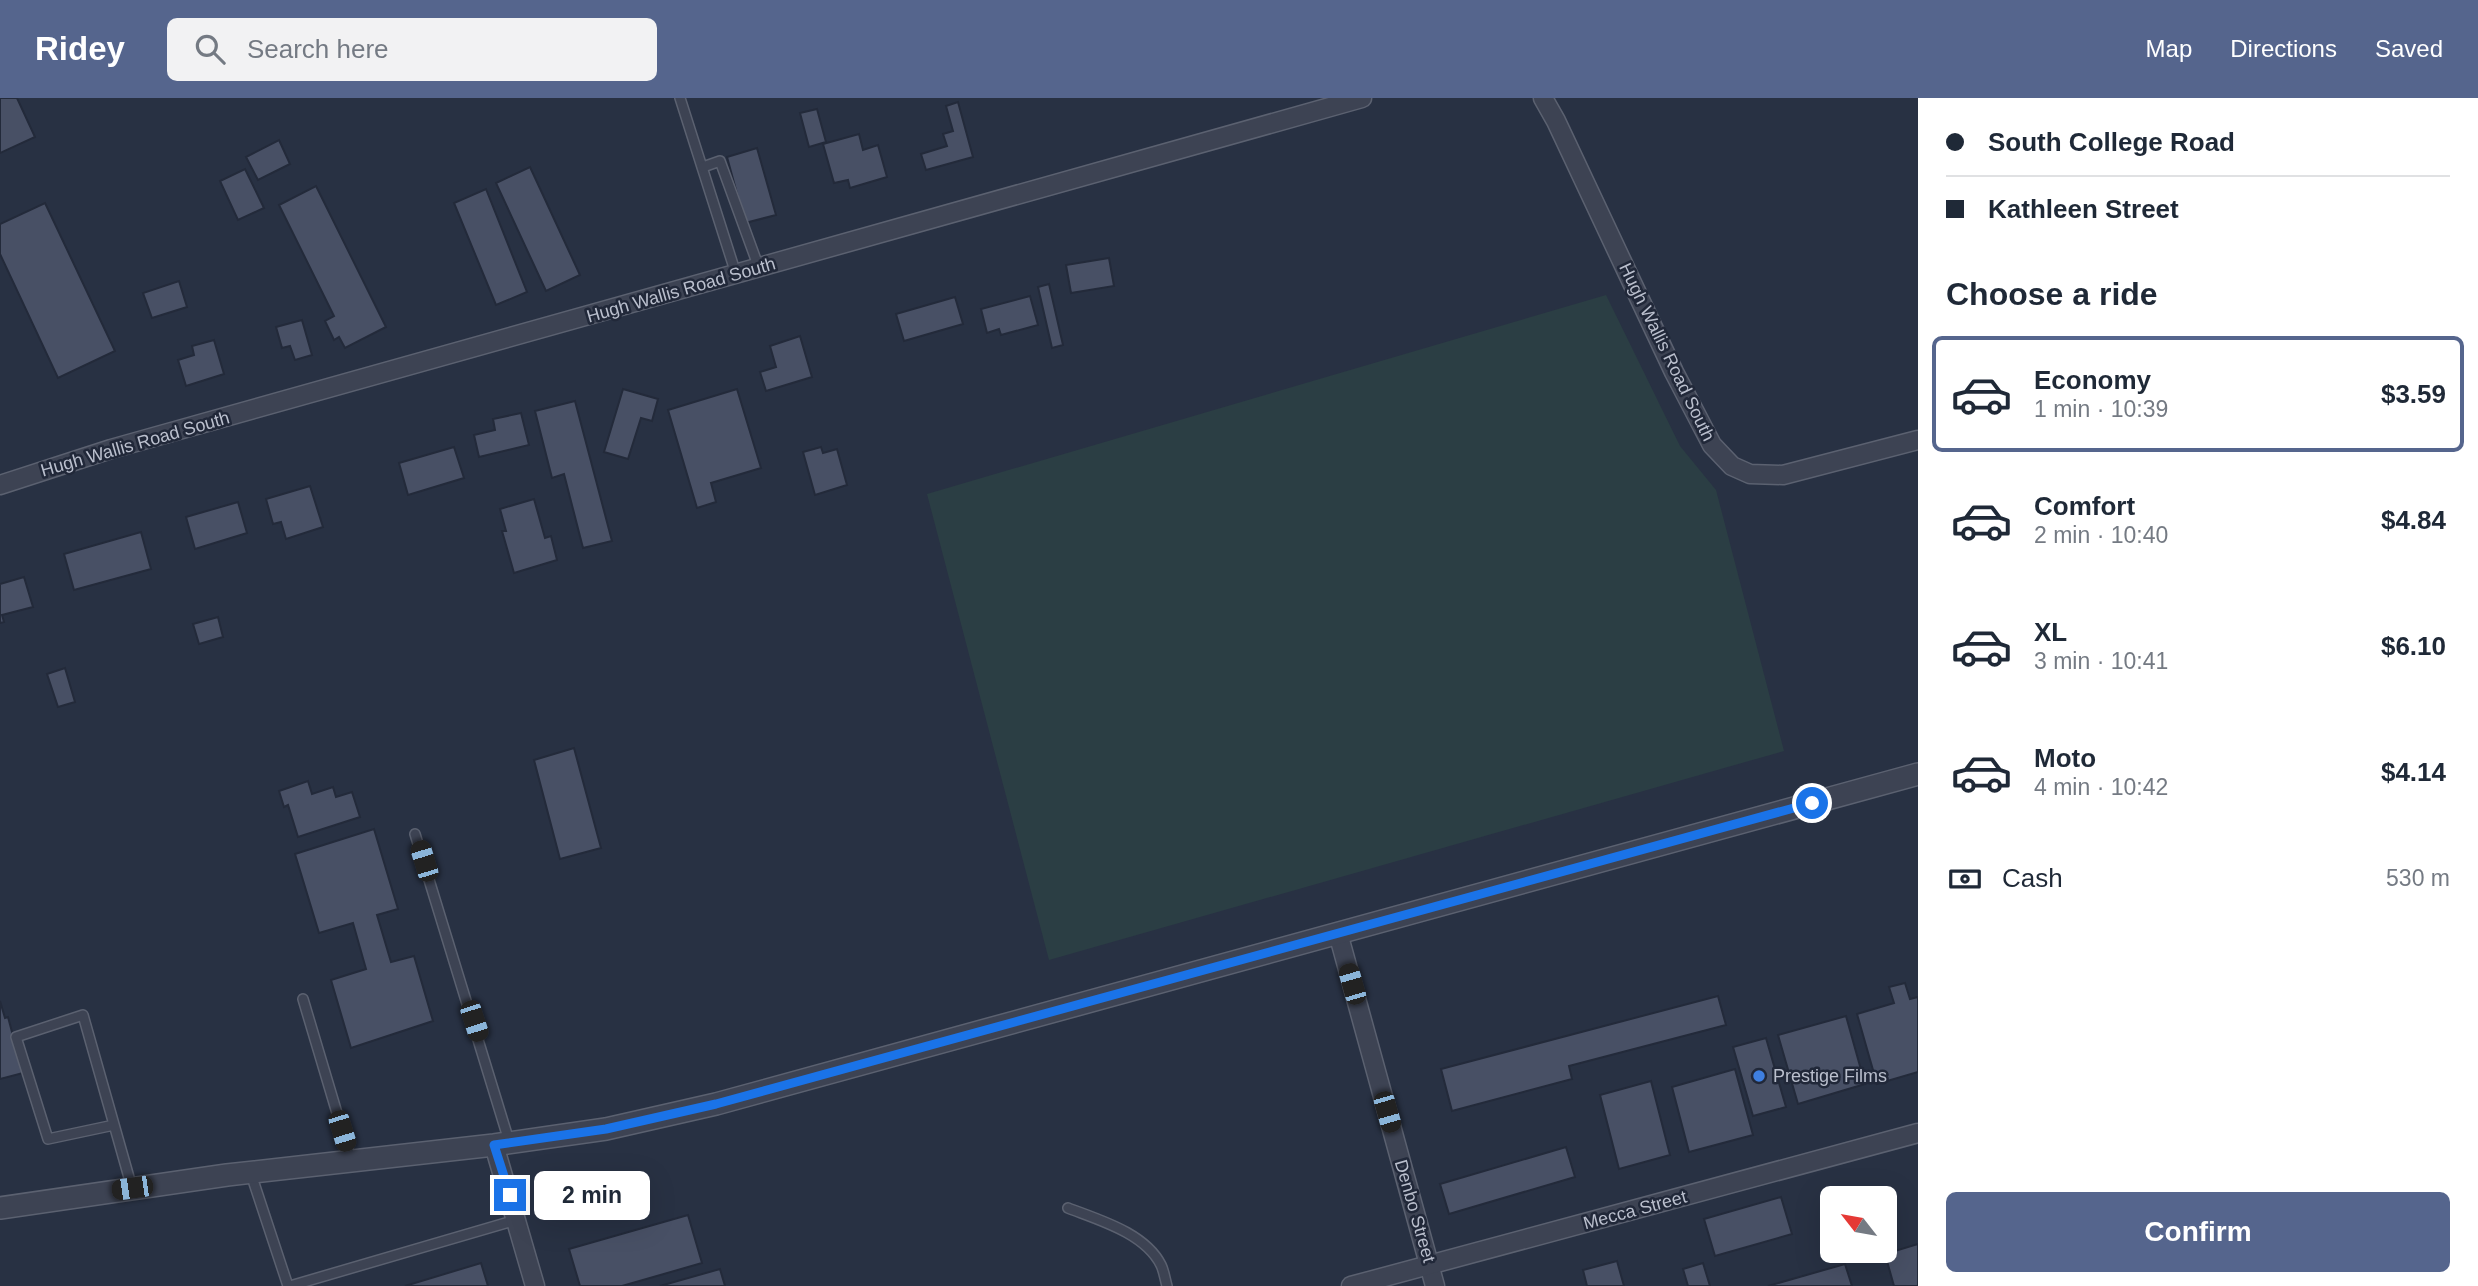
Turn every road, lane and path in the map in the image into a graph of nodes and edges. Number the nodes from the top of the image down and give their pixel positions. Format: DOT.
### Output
graph roads {
  1 [pos="680,98"];
  2 [pos="1362,98"];
  3 [pos="1543,98"];
  4 [pos="703,167"];
  5 [pos="759,268"];
  6 [pos="736,274"];
  7 [pos="1918,440"];
  8 [pos="0,485"];
  9 [pos="1918,775"];
  10 [pos="415,834"];
  11 [pos="1338,933"];
  12 [pos="303,999"];
  13 [pos="114,1125"];
  14 [pos="1918,1133"];
  15 [pos="502,1144"];
  16 [pos="351,1160"];
  17 [pos="251,1172"];
  18 [pos="132,1188"];
  19 [pos="0,1208"];
  20 [pos="1068,1208"];
  21 [pos="518,1219"];
  22 [pos="1430,1266"];
  23 [pos="289,1286"];
  24 [pos="535,1286"];
  25 [pos="1167,1286"];
  26 [pos="1351,1286"];
  27 [pos="1436,1286"];
  1 -- 4 [label="lane"];
  2 -- 5 [label="street, Hugh Wallis Road South"];
  3 -- 7 [label="street, Hugh Wallis Road South"];
  4 -- 5 [label="lane"];
  4 -- 6 [label="lane"];
  5 -- 6 [label="street, Hugh Wallis Road South"];
  6 -- 8 [label="street, Hugh Wallis Road South"];
  9 -- 11 [label="street"];
  10 -- 15 [label="lane"];
  11 -- 15 [label="street"];
  11 -- 22 [label="street, Denbo Street"];
  12 -- 16 [label="lane"];
  13 -- 13 [label="lane"];
  13 -- 18 [label="lane"];
  14 -- 22 [label="street, Mecca Street"];
  15 -- 16 [label="street"];
  15 -- 21 [label="street"];
  16 -- 17 [label="street"];
  17 -- 18 [label="street"];
  17 -- 23 [label="lane"];
  18 -- 19 [label="street"];
  20 -- 25 [label="lane"];
  21 -- 23 [label="lane"];
  21 -- 24 [label="street"];
  22 -- 26 [label="street, Mecca Street"];
  22 -- 27 [label="street, Denbo Street"];
}
